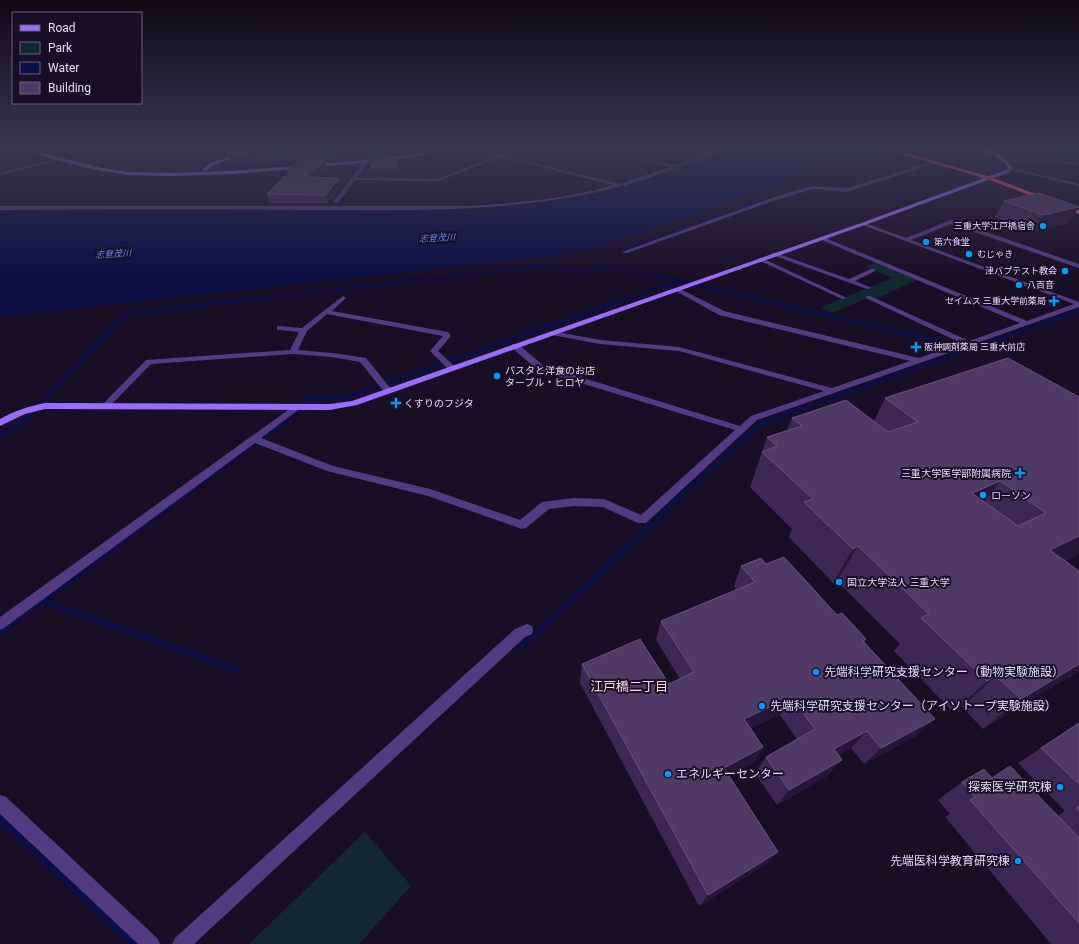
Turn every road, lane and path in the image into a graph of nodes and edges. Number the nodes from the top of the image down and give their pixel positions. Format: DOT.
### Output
graph roads {
  1 [pos="345,191"];
  2 [pos="572,191"];
  3 [pos="597,191"];
  4 [pos="800,191"];
  5 [pos="952,191"];
  6 [pos="1029,191"];
  7 [pos="1035,191"];
  8 [pos="1079,207"];
  9 [pos="0,208"];
  10 [pos="1079,212"];
  11 [pos="863,224"];
  12 [pos="821,238"];
  13 [pos="906,240"];
  14 [pos="625,252"];
  15 [pos="774,254"];
  16 [pos="760,259"];
  17 [pos="1079,266"];
  18 [pos="873,270"];
  19 [pos="832,275"];
  20 [pos="850,281"];
  21 [pos="814,284"];
  22 [pos="869,288"];
  23 [pos="676,289"];
  24 [pos="343,298"];
  25 [pos="844,298"];
  26 [pos="868,298"];
  27 [pos="1079,304"];
  28 [pos="326,312"];
  29 [pos="1026,323"];
  30 [pos="280,328"];
  31 [pos="304,330"];
  32 [pos="552,333"];
  33 [pos="967,343"];
  34 [pos="515,346"];
  35 [pos="293,352"];
  36 [pos="917,360"];
  37 [pos="452,368"];
  38 [pos="830,390"];
  39 [pos="388,391"];
  40 [pos="105,406"];
  41 [pos="298,407"];
  42 [pos="0,423"];
  43 [pos="740,429"];
  44 [pos="254,439"];
  45 [pos="0,624"];
  46 [pos="527,630"];
  47 [pos="0,803"];
  48 [pos="151,944"];
  49 [pos="181,944"];
  1 -- 2 [label="street"];
  3 -- 9 [label="street"];
  4 -- 14 [label="street"];
  5 -- 11 [label="street"];
  6 -- 10 [label="highway"];
  7 -- 8 [label="highway"];
  11 -- 12 [label="street"];
  11 -- 13 [label="street"];
  12 -- 15 [label="street"];
  12 -- 29 [label="street"];
  13 -- 17 [label="street"];
  13 -- 27 [label="street"];
  15 -- 16 [label="street"];
  15 -- 19 [label="street"];
  16 -- 21 [label="street"];
  16 -- 23 [label="street"];
  18 -- 20 [label="street"];
  19 -- 20 [label="street"];
  19 -- 21 [label="street"];
  20 -- 22 [label="street"];
  21 -- 25 [label="street"];
  23 -- 32 [label="street"];
  23 -- 36 [label="street"];
  24 -- 28 [label="street"];
  26 -- 33 [label="street"];
  27 -- 29 [label="street"];
  28 -- 31 [label="street"];
  28 -- 37 [label="street"];
  29 -- 33 [label="street"];
  30 -- 31 [label="street"];
  31 -- 35 [label="street"];
  32 -- 34 [label="street"];
  32 -- 38 [label="street"];
  33 -- 36 [label="street"];
  34 -- 37 [label="street"];
  34 -- 43 [label="street"];
  35 -- 39 [label="street"];
  35 -- 40 [label="street"];
  36 -- 38 [label="street"];
  37 -- 39 [label="street"];
  38 -- 43 [label="street"];
  39 -- 41 [label="street"];
  40 -- 41 [label="street"];
  40 -- 42 [label="street"];
  41 -- 44 [label="street"];
  43 -- 44 [label="street"];
  44 -- 45 [label="street"];
  46 -- 49 [label="street"];
  47 -- 48 [label="street"];
}
